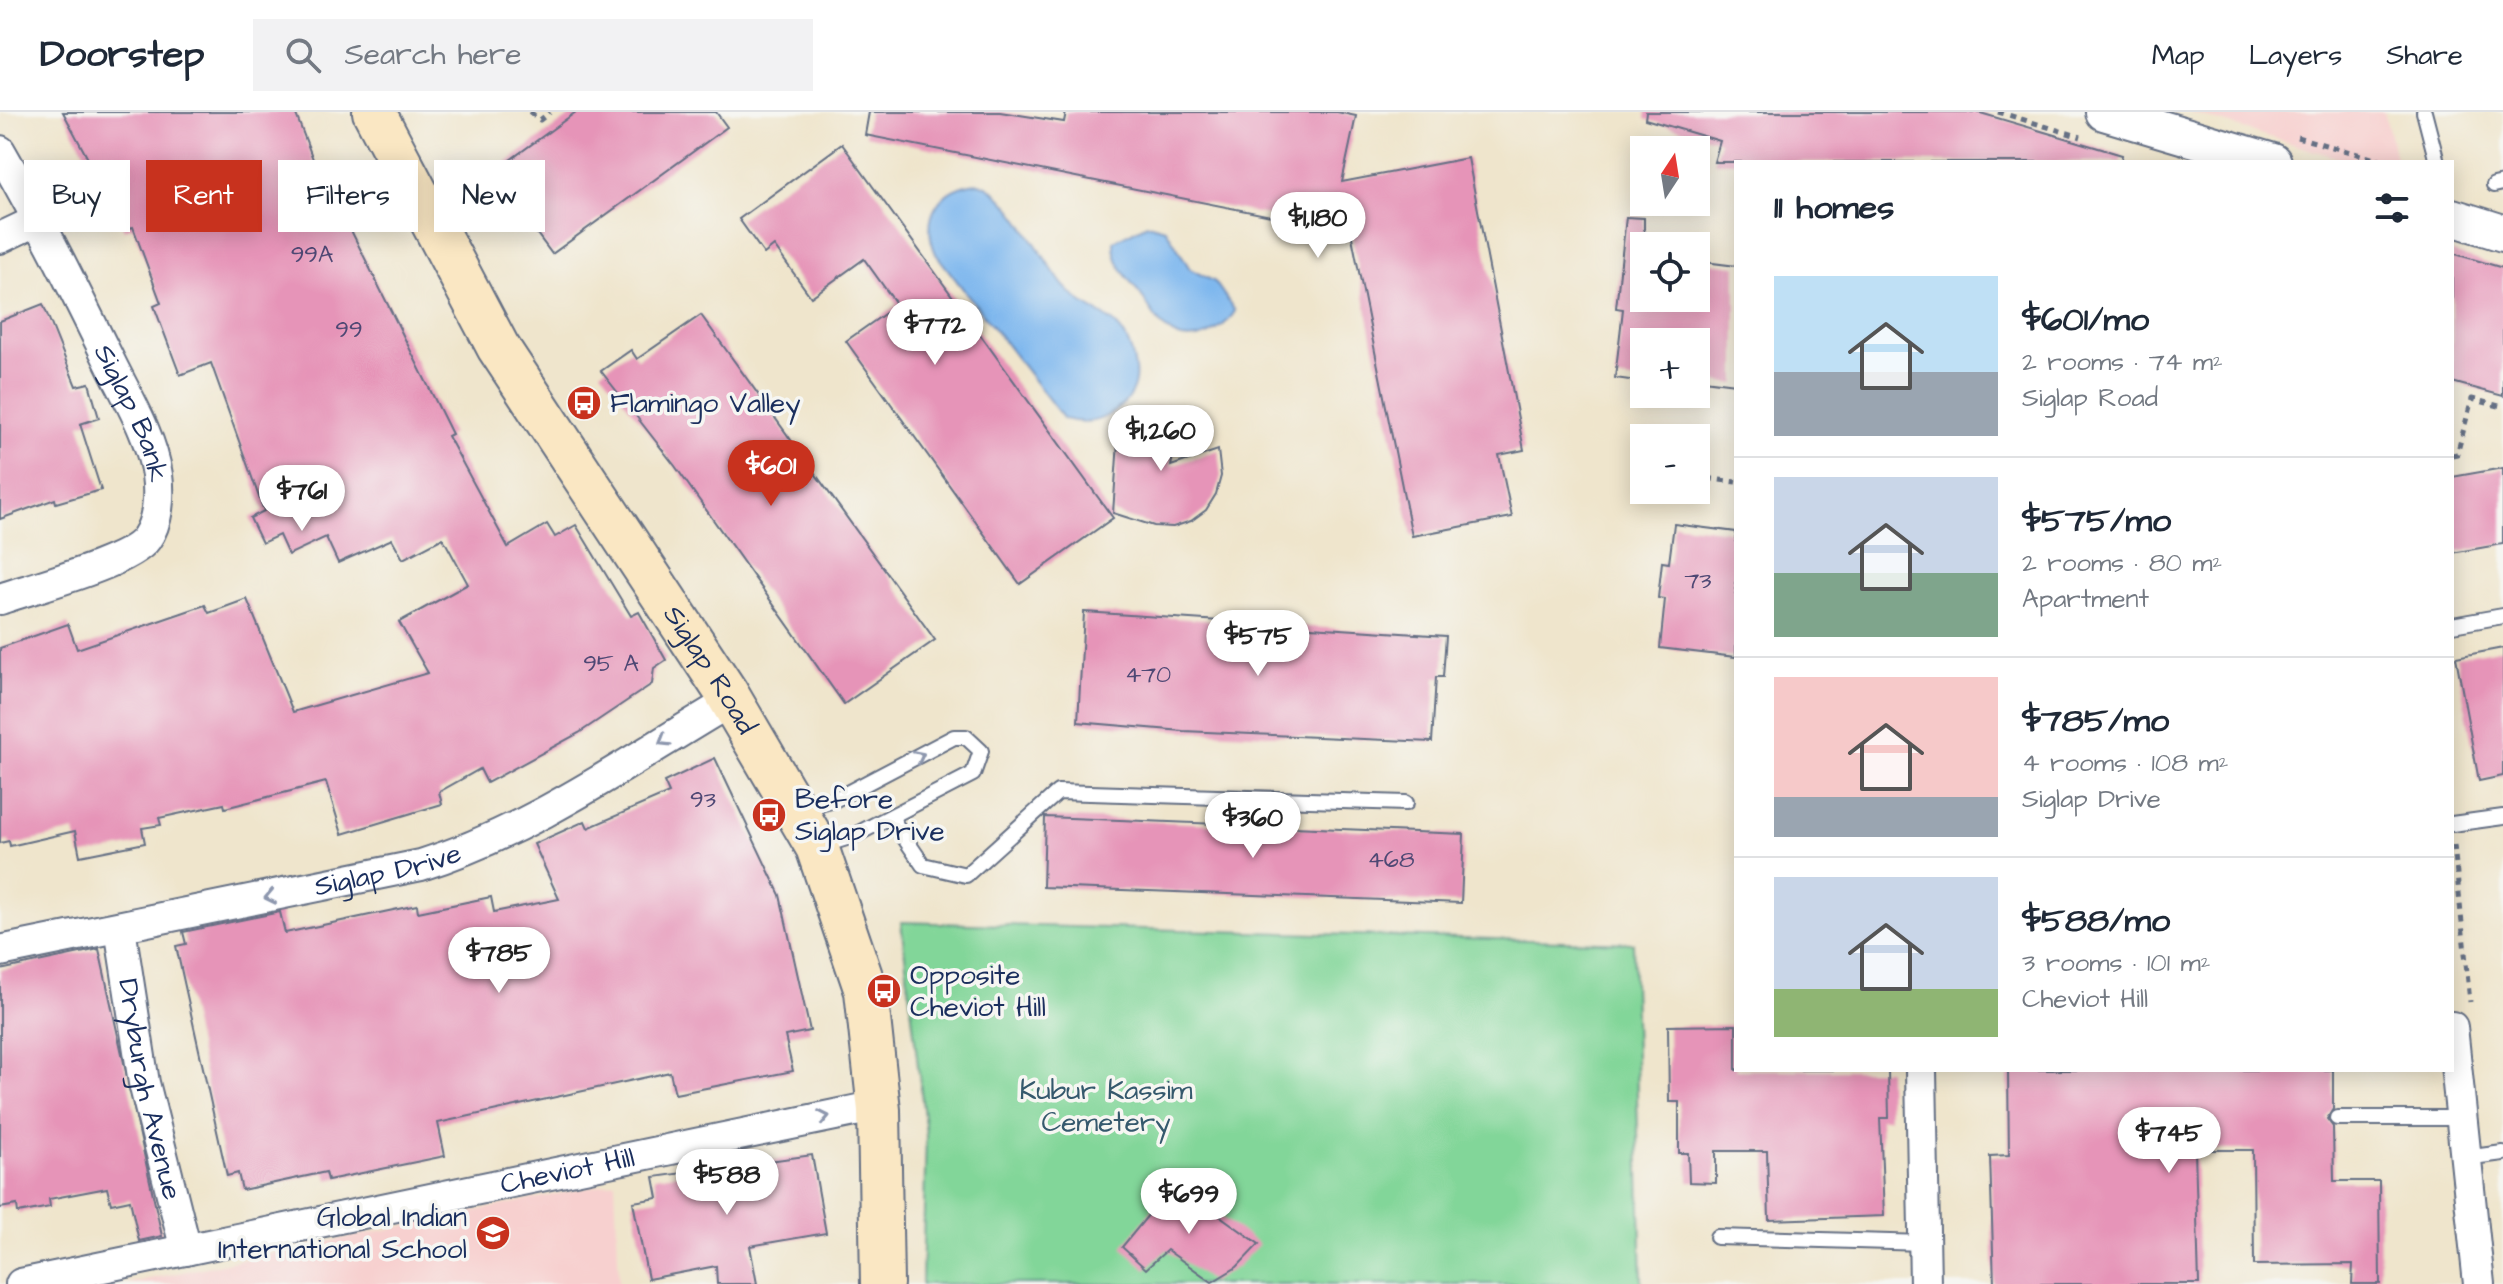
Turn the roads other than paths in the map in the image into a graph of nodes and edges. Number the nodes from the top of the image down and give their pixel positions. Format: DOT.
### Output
graph roads {
  1 [pos="374,112"];
  2 [pos="2104,112"];
  3 [pos="2424,112"];
  4 [pos="0,151"];
  5 [pos="2266,160"];
  6 [pos="2436,160"];
  7 [pos="24,192"];
  8 [pos="2454,218"];
  9 [pos="24,227"];
  10 [pos="46,232"];
  11 [pos="2503,233"];
  12 [pos="0,238"];
  13 [pos="0,599"];
  14 [pos="2503,616"];
  15 [pos="2454,625"];
  16 [pos="726,692"];
  17 [pos="1406,803"];
  18 [pos="797,811"];
  19 [pos="2503,817"];
  20 [pos="891,818"];
  21 [pos="2454,824"];
  22 [pos="817,847"];
  23 [pos="120,928"];
  24 [pos="0,951"];
  25 [pos="2454,1047"];
  26 [pos="1921,1072"];
  27 [pos="879,1110"];
  28 [pos="2337,1118"];
  29 [pos="2461,1118"];
  30 [pos="2503,1153"];
  31 [pos="2465,1158"];
  32 [pos="1717,1237"];
  33 [pos="1925,1243"];
  34 [pos="186,1250"];
  35 [pos="21,1284"];
  36 [pos="882,1284"];
  37 [pos="1925,1284"];
  38 [pos="2479,1284"];
  1 -- 16 [label="main road, Siglap Road"];
  2 -- 5 [label="street"];
  3 -- 6 [label="lane"];
  4 -- 7 [label="street, Siglap Bank"];
  8 -- 11 [label="street"];
  9 -- 12 [label="street"];
  10 -- 13 [label="street, Siglap Bank"];
  14 -- 15 [label="lane"];
  16 -- 18 [label="main road, Siglap Road"];
  16 -- 23 [label="street, Siglap Drive, one-way"];
  17 -- 20 [label="lane"];
  18 -- 20 [label="lane, one-way"];
  18 -- 22 [label="main road, Siglap Road"];
  19 -- 21 [label="lane"];
  20 -- 22 [label="lane"];
  22 -- 27 [label="main road, Siglap Road"];
  23 -- 24 [label="street, Siglap Drive"];
  23 -- 34 [label="street, Dryburgh Avenue"];
  25 -- 29 [label="street"];
  26 -- 33 [label="street"];
  34 -- 27 [label="street, Cheviot Hill, one-way"];
  27 -- 36 [label="main road, Siglap Road"];
  28 -- 29 [label="lane"];
  29 -- 31 [label="street"];
  30 -- 31 [label="lane"];
  31 -- 38 [label="street"];
  32 -- 33 [label="lane"];
  33 -- 37 [label="street"];
  34 -- 35 [label="street, Cheviot Hill"];
}
